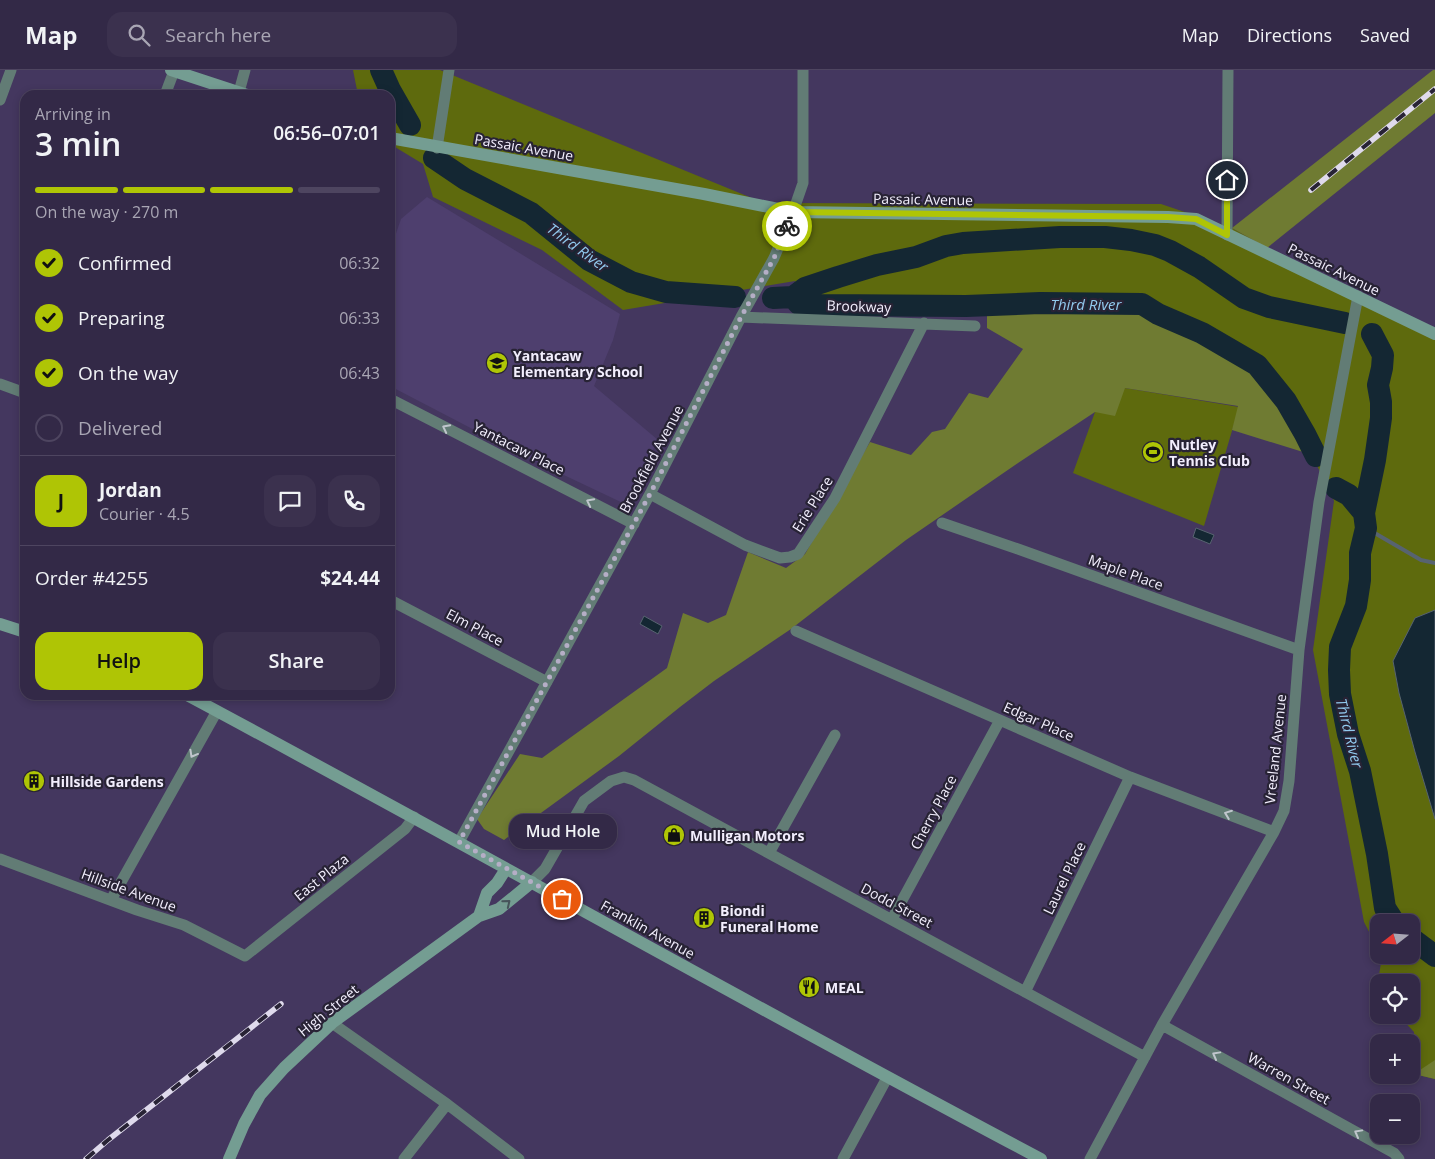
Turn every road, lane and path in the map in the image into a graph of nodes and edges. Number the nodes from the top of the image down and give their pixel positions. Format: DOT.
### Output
graph roads {
  1 [pos="11,70"];
  2 [pos="173,70"];
  3 [pos="245,70"];
  4 [pos="449,70"];
  5 [pos="802,70"];
  6 [pos="1228,70"];
  7 [pos="167,90"];
  8 [pos="231,90"];
  9 [pos="243,90"];
  10 [pos="0,100"];
  11 [pos="395,139"];
  12 [pos="437,148"];
  13 [pos="793,212"];
  14 [pos="1227,235"];
  15 [pos="1358,296"];
  16 [pos="741,317"];
  17 [pos="924,323"];
  18 [pos="975,326"];
  19 [pos="1435,334"];
  20 [pos="0,384"];
  21 [pos="20,391"];
  22 [pos="395,402"];
  23 [pos="650,494"];
  24 [pos="942,523"];
  25 [pos="634,524"];
  26 [pos="395,603"];
  27 [pos="0,624"];
  28 [pos="20,630"];
  29 [pos="796,631"];
  30 [pos="1299,650"];
  31 [pos="547,682"];
  32 [pos="196,700"];
  33 [pos="217,711"];
  34 [pos="1000,720"];
  35 [pos="835,736"];
  36 [pos="1130,777"];
  37 [pos="414,817"];
  38 [pos="1274,832"];
  39 [pos="459,842"];
  40 [pos="769,853"];
  41 [pos="0,859"];
  42 [pos="506,868"];
  43 [pos="532,882"];
  44 [pos="111,900"];
  45 [pos="479,916"];
  46 [pos="892,919"];
  47 [pos="245,956"];
  48 [pos="1025,992"];
  49 [pos="332,1023"];
  50 [pos="1162,1025"];
  51 [pos="1146,1057"];
  52 [pos="887,1078"];
  53 [pos="447,1104"];
  54 [pos="229,1159"];
  55 [pos="404,1159"];
  56 [pos="519,1159"];
  57 [pos="843,1159"];
  58 [pos="1041,1159"];
  59 [pos="1090,1159"];
  60 [pos="1399,1159"];
  1 -- 10 [label="street"];
  2 -- 7 [label="street"];
  2 -- 8 [label="street"];
  3 -- 9 [label="street"];
  4 -- 12 [label="street"];
  5 -- 13 [label="street, Brookfield Avenue"];
  6 -- 14 [label="street"];
  11 -- 12 [label="street, Passaic Avenue"];
  12 -- 13 [label="street, Passaic Avenue"];
  13 -- 14 [label="street, Passaic Avenue"];
  13 -- 16 [label="street, Brookfield Avenue"];
  14 -- 15 [label="street, Passaic Avenue"];
  15 -- 19 [label="street, Passaic Avenue"];
  15 -- 30 [label="street, Vreeland Avenue"];
  16 -- 17 [label="street, Brookway"];
  16 -- 23 [label="street, Brookfield Avenue"];
  17 -- 18 [label="street, Brookway"];
  17 -- 23 [label="street, Erie Place"];
  20 -- 21 [label="street"];
  25 -- 22 [label="street, Yantacaw Place, one-way"];
  23 -- 25 [label="street, Brookfield Avenue"];
  24 -- 30 [label="street, Maple Place"];
  25 -- 31 [label="street, Brookfield Avenue"];
  26 -- 31 [label="street, Elm Place"];
  27 -- 28 [label="street"];
  29 -- 34 [label="street, Edgar Place"];
  30 -- 38 [label="street, Vreeland Avenue"];
  31 -- 39 [label="street, Brookfield Avenue"];
  32 -- 33 [label="street, Franklin Avenue"];
  33 -- 37 [label="street, Franklin Avenue"];
  33 -- 44 [label="street, one-way"];
  34 -- 36 [label="street, Edgar Place"];
  34 -- 46 [label="street, Cherry Place"];
  35 -- 40 [label="street"];
  38 -- 36 [label="street, Edgar Place, one-way"];
  36 -- 48 [label="street, Laurel Place"];
  37 -- 39 [label="street, Franklin Avenue"];
  37 -- 47 [label="street, East Plaza"];
  38 -- 50 [label="street, Vreeland Avenue"];
  39 -- 42 [label="street, Franklin Avenue"];
  40 -- 43 [label="street, Dodd Street"];
  40 -- 46 [label="street, Dodd Street"];
  41 -- 44 [label="street, Hillside Avenue"];
  42 -- 43 [label="street, Franklin Avenue"];
  42 -- 45 [label="street"];
  45 -- 43 [label="street, High Street, one-way"];
  43 -- 52 [label="street, Franklin Avenue"];
  44 -- 47 [label="street, Hillside Avenue"];
  45 -- 49 [label="street, High Street"];
  46 -- 48 [label="street, Dodd Street"];
  48 -- 51 [label="street, Dodd Street"];
  49 -- 53 [label="street"];
  49 -- 54 [label="street, High Street"];
  50 -- 51 [label="street, Vreeland Avenue"];
  60 -- 50 [label="street, Warren Street, one-way"];
  51 -- 59 [label="street, Vreeland Avenue"];
  52 -- 57 [label="street"];
  52 -- 58 [label="street, Franklin Avenue"];
  53 -- 55 [label="street"];
  53 -- 56 [label="street"];
}
